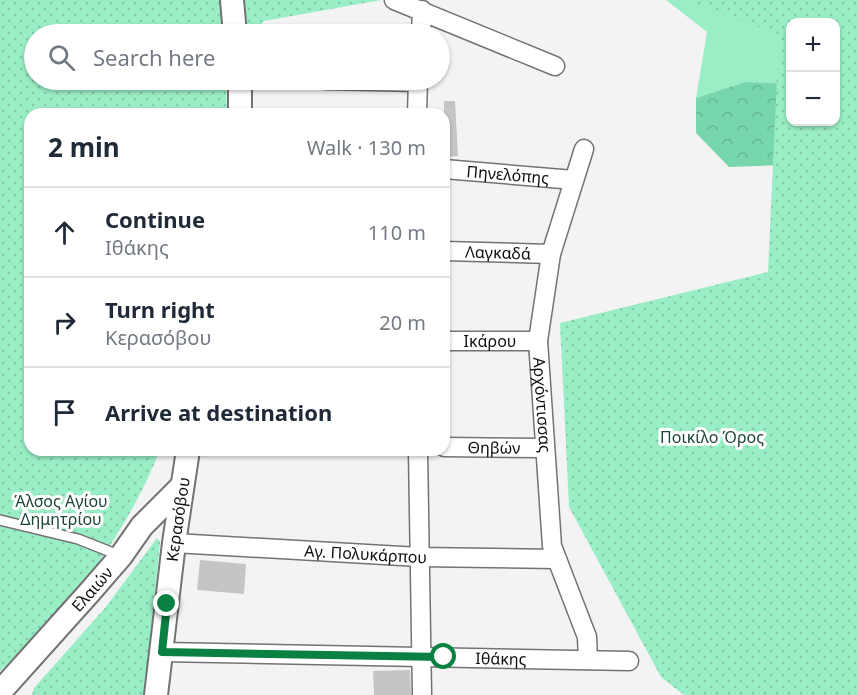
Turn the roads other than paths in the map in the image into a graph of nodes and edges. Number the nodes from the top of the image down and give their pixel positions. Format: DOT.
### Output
graph roads {
  1 [pos="232,0"];
  2 [pos="394,0"];
  3 [pos="422,10"];
  4 [pos="234,24"];
  5 [pos="421,24"];
  6 [pos="555,66"];
  7 [pos="240,90"];
  8 [pos="418,90"];
  9 [pos="240,108"];
  10 [pos="417,108"];
  11 [pos="584,149"];
  12 [pos="450,170"];
  13 [pos="574,180"];
  14 [pos="450,251"];
  15 [pos="551,254"];
  16 [pos="450,341"];
  17 [pos="538,341"];
  18 [pos="450,447"];
  19 [pos="544,448"];
  20 [pos="187,456"];
  21 [pos="418,456"];
  22 [pos="181,486"];
  23 [pos="0,520"];
  24 [pos="174,543"];
  25 [pos="121,556"];
  26 [pos="419,557"];
  27 [pos="557,559"];
  28 [pos="162,652"];
  29 [pos="420,657"];
  30 [pos="588,660"];
  31 [pos="629,661"];
  32 [pos="0,692"];
  33 [pos="156,695"];
  34 [pos="422,695"];
  1 -- 4 [label="street"];
  2 -- 3 [label="street"];
  3 -- 5 [label="street"];
  3 -- 6 [label="street"];
  7 -- 9 [label="street"];
  8 -- 10 [label="street"];
  11 -- 13 [label="street, Αρχόντισσας"];
  12 -- 13 [label="street, Πηνελόπης"];
  13 -- 15 [label="street, Αρχόντισσας"];
  14 -- 15 [label="street, Λαγκαδά"];
  15 -- 17 [label="street, Αρχόντισσας"];
  16 -- 17 [label="street, Ικάρου"];
  17 -- 19 [label="street, Αρχόντισσας"];
  18 -- 19 [label="street, Θηβών"];
  19 -- 27 [label="street, Αρχόντισσας"];
  20 -- 22 [label="street, Κερασόβου"];
  21 -- 26 [label="street"];
  22 -- 24 [label="street, Κερασόβου"];
  22 -- 25 [label="street, Ελαιών"];
  23 -- 25 [label="lane"];
  24 -- 26 [label="street, Αγ. Πολυκάρπου"];
  24 -- 28 [label="street, Κερασόβου"];
  25 -- 32 [label="street, Ελαιών"];
  26 -- 27 [label="street, Αγ. Πολυκάρπου"];
  26 -- 29 [label="street"];
  27 -- 30 [label="street, Αρχόντισσας"];
  28 -- 29 [label="street, Ιθάκης"];
  28 -- 33 [label="street, Κερασόβου"];
  29 -- 30 [label="street, Ιθάκης"];
  29 -- 34 [label="street"];
  30 -- 31 [label="street, Ιθάκης"];
}
